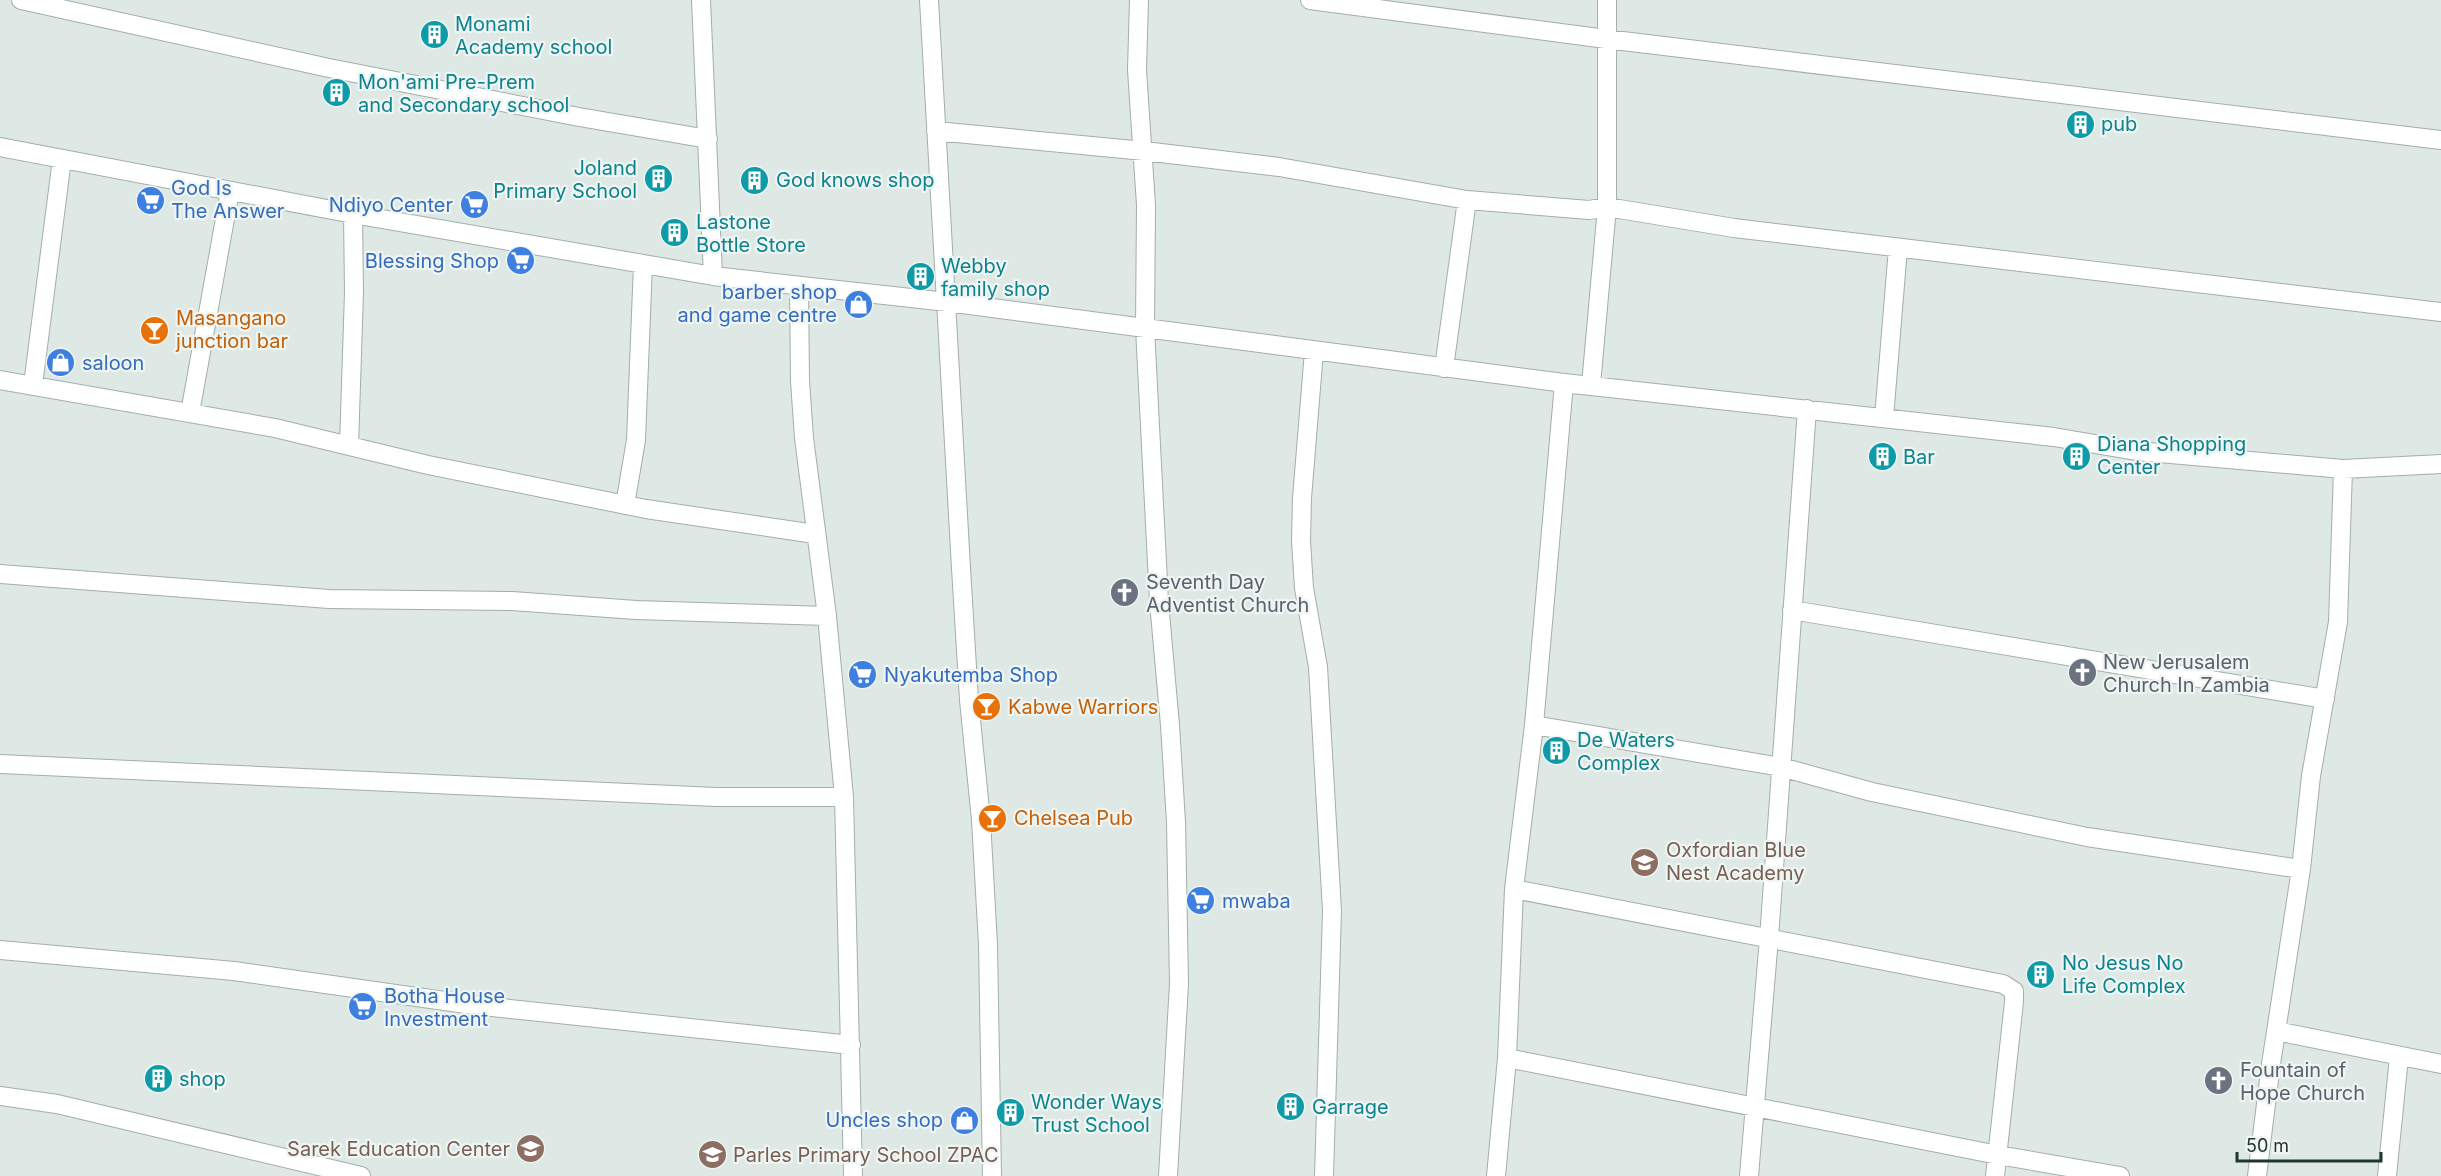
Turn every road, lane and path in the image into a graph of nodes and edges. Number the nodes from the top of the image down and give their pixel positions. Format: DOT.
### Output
graph roads {
  1 [pos="21,0"];
  2 [pos="701,0"];
  3 [pos="929,0"];
  4 [pos="1139,0"];
  5 [pos="1310,0"];
  6 [pos="1607,0"];
  7 [pos="1606,39"];
  8 [pos="936,131"];
  9 [pos="708,139"];
  10 [pos="2441,140"];
  11 [pos="0,147"];
  12 [pos="1144,151"];
  13 [pos="62,159"];
  14 [pos="230,191"];
  15 [pos="1467,200"];
  16 [pos="1607,207"];
  17 [pos="353,214"];
  18 [pos="1898,248"];
  19 [pos="643,264"];
  20 [pos="713,276"];
  21 [pos="799,286"];
  22 [pos="947,302"];
  23 [pos="2441,312"];
  24 [pos="1145,328"];
  25 [pos="1314,351"];
  26 [pos="1444,368"];
  27 [pos="0,380"];
  28 [pos="1564,383"];
  29 [pos="33,385"];
  30 [pos="1591,385"];
  31 [pos="1807,409"];
  32 [pos="190,413"];
  33 [pos="1884,418"];
  34 [pos="350,446"];
  35 [pos="2441,464"];
  36 [pos="2343,469"];
  37 [pos="625,505"];
  38 [pos="815,534"];
  39 [pos="0,574"];
  40 [pos="1792,610"];
  41 [pos="827,616"];
  42 [pos="2325,699"];
  43 [pos="1534,724"];
  44 [pos="0,764"];
  45 [pos="1781,767"];
  46 [pos="844,797"];
  47 [pos="2301,869"];
  48 [pos="1514,889"];
  49 [pos="1769,938"];
  50 [pos="0,950"];
  51 [pos="2276,1031"];
  52 [pos="851,1045"];
  53 [pos="2399,1057"];
  54 [pos="1507,1058"];
  55 [pos="2441,1064"];
  56 [pos="0,1096"];
  57 [pos="1755,1106"];
  58 [pos="1998,1155"];
  59 [pos="361,1176"];
  60 [pos="853,1176"];
  61 [pos="992,1176"];
  62 [pos="1168,1176"];
  63 [pos="1324,1176"];
  64 [pos="1496,1176"];
  65 [pos="1749,1176"];
  66 [pos="1995,1176"];
  67 [pos="2120,1176"];
  68 [pos="2257,1176"];
  69 [pos="2387,1176"];
  1 -- 9 [label="street"];
  2 -- 9 [label="street"];
  3 -- 8 [label="street"];
  4 -- 12 [label="street"];
  5 -- 7 [label="street"];
  6 -- 7 [label="street"];
  7 -- 10 [label="street"];
  7 -- 16 [label="street"];
  8 -- 12 [label="street"];
  8 -- 22 [label="street"];
  9 -- 20 [label="street"];
  11 -- 13 [label="street"];
  12 -- 15 [label="street"];
  12 -- 24 [label="street"];
  13 -- 14 [label="street"];
  13 -- 29 [label="street"];
  14 -- 17 [label="street"];
  14 -- 32 [label="street"];
  15 -- 16 [label="street"];
  15 -- 26 [label="street"];
  16 -- 18 [label="street"];
  16 -- 30 [label="street"];
  17 -- 19 [label="street"];
  17 -- 34 [label="street"];
  18 -- 23 [label="street"];
  18 -- 33 [label="street"];
  19 -- 20 [label="street"];
  19 -- 37 [label="street"];
  20 -- 21 [label="street"];
  21 -- 22 [label="street"];
  21 -- 38 [label="street"];
  22 -- 24 [label="street"];
  22 -- 61 [label="street"];
  24 -- 25 [label="street"];
  24 -- 62 [label="street"];
  25 -- 26 [label="street"];
  25 -- 63 [label="street"];
  26 -- 28 [label="street"];
  27 -- 29 [label="street"];
  28 -- 30 [label="street"];
  28 -- 43 [label="street"];
  29 -- 32 [label="street"];
  30 -- 31 [label="street"];
  31 -- 33 [label="street"];
  31 -- 40 [label="street"];
  32 -- 34 [label="street"];
  33 -- 36 [label="street"];
  34 -- 37 [label="street"];
  35 -- 36 [label="street"];
  36 -- 42 [label="street"];
  37 -- 38 [label="street"];
  38 -- 41 [label="street"];
  39 -- 41 [label="street"];
  40 -- 42 [label="street"];
  40 -- 45 [label="street"];
  41 -- 46 [label="street"];
  42 -- 47 [label="street"];
  43 -- 45 [label="street"];
  43 -- 48 [label="street"];
  44 -- 46 [label="street"];
  45 -- 47 [label="street"];
  45 -- 49 [label="street"];
  46 -- 52 [label="street"];
  47 -- 51 [label="street"];
  48 -- 49 [label="street"];
  48 -- 54 [label="street"];
  49 -- 57 [label="street"];
  49 -- 58 [label="street"];
  50 -- 52 [label="street"];
  51 -- 53 [label="street"];
  51 -- 68 [label="street"];
  52 -- 60 [label="street"];
  53 -- 55 [label="street"];
  53 -- 69 [label="street"];
  54 -- 57 [label="street"];
  54 -- 64 [label="street"];
  56 -- 59 [label="street"];
  57 -- 58 [label="street"];
  57 -- 65 [label="street"];
  58 -- 66 [label="street"];
  58 -- 67 [label="street"];
}
